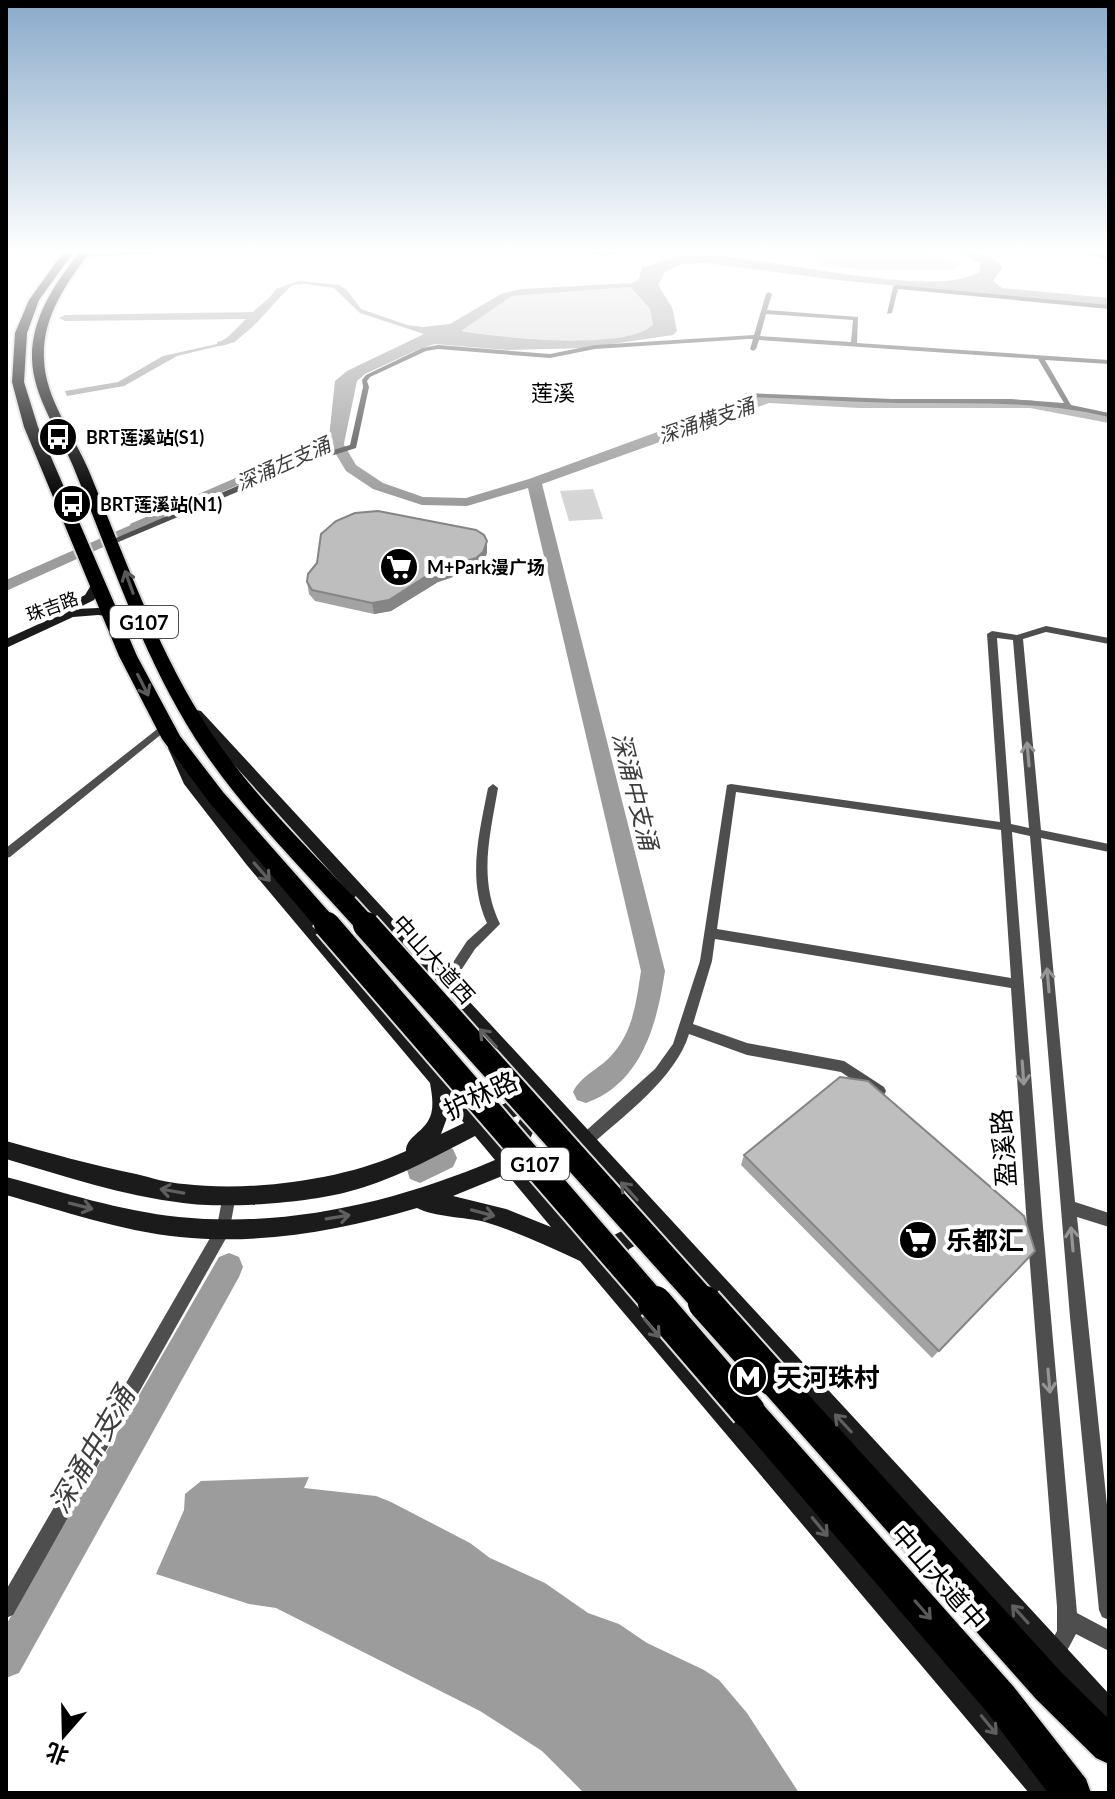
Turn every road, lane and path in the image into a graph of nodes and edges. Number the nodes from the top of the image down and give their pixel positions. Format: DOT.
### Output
graph roads {
  1 [pos="21,334"];
  2 [pos="41,334"];
  3 [pos="757,334"];
  4 [pos="855,334"];
  5 [pos="756,337"];
  6 [pos="854,344"];
  7 [pos="753,349"];
  8 [pos="1040,357"];
  9 [pos="1109,362"];
  10 [pos="746,395"];
  11 [pos="1068,404"];
  12 [pos="1109,415"];
  13 [pos="111,535"];
  14 [pos="97,584"];
  15 [pos="111,614"];
  16 [pos="1018,638"];
  17 [pos="6,641"];
  18 [pos="1109,641"];
  19 [pos="186,703"];
  20 [pos="168,732"];
  21 [pos="493,788"];
  22 [pos="1005,827"];
  23 [pos="1035,832"];
  24 [pos="1109,848"];
  25 [pos="6,854"];
  26 [pos="711,933"];
  27 [pos="436,981"];
  28 [pos="1017,984"];
  29 [pos="685,1027"];
  30 [pos="437,1078"];
  31 [pos="541,1095"];
  32 [pos="895,1106"];
  33 [pos="476,1125"];
  34 [pos="584,1142"];
  35 [pos="6,1150"];
  36 [pos="509,1164"];
  37 [pos="387,1169"];
  38 [pos="6,1186"];
  39 [pos="229,1195"];
  40 [pos="406,1202"];
  41 [pos="1069,1207"];
  42 [pos="1109,1220"];
  43 [pos="224,1228"];
  44 [pos="678,1243"];
  45 [pos="589,1255"];
  46 [pos="617,1287"];
  47 [pos="773,1379"];
  48 [pos="6,1608"];
  49 [pos="1109,1610"];
  50 [pos="1067,1618"];
  51 [pos="1109,1641"];
  52 [pos="1055,1653"];
  53 [pos="1109,1714"];
  54 [pos="1109,1745"];
  55 [pos="1047,1793"];
  56 [pos="1072,1793"];
  1 -- 14 [label="highway, G107"];
  2 -- 13 [label="highway, G107"];
  3 -- 5 [label="street"];
  4 -- 6 [label="street"];
  5 -- 6 [label="street"];
  5 -- 7 [label="street"];
  5 -- 13 [label="street"];
  6 -- 8 [label="street"];
  8 -- 9 [label="street"];
  8 -- 11 [label="street"];
  10 -- 11 [label="street"];
  11 -- 12 [label="street"];
  19 -- 13 [label="highway, 中山大道西 / G107, one-way"];
  14 -- 15 [label="highway, G107"];
  14 -- 17 [label="main road, 珠吉路"];
  15 -- 17 [label="main road, 珠吉路"];
  15 -- 20 [label="highway, G107, one-way"];
  16 -- 18 [label="street"];
  16 -- 22 [label="street, 盈溪路"];
  23 -- 16 [label="street, one-way"];
  19 -- 27 [label="main road"];
  19 -- 47 [label="highway, 中山大道西 / G107, bridge"];
  20 -- 25 [label="street"];
  20 -- 30 [label="main road, one-way"];
  20 -- 56 [label="highway, 中山大道中 / G107, one-way, bridge"];
  21 -- 27 [label="street"];
  22 -- 23 [label="street"];
  22 -- 26 [label="street"];
  22 -- 28 [label="street, 盈溪路"];
  23 -- 24 [label="street"];
  41 -- 23 [label="street, one-way"];
  26 -- 28 [label="street"];
  26 -- 29 [label="street"];
  31 -- 27 [label="main road, one-way"];
  28 -- 50 [label="street, 盈溪路, one-way"];
  29 -- 32 [label="street"];
  29 -- 34 [label="street"];
  30 -- 33 [label="main road"];
  30 -- 37 [label="main road"];
  31 -- 33 [label="main road, 护林路"];
  31 -- 34 [label="main road"];
  31 -- 36 [label="main road, 护林路"];
  33 -- 36 [label="main road"];
  33 -- 37 [label="main road, 护林路"];
  44 -- 34 [label="main road, one-way"];
  39 -- 35 [label="main road, 护林路, one-way"];
  36 -- 40 [label="main road"];
  36 -- 45 [label="main road"];
  37 -- 39 [label="main road, 护林路"];
  38 -- 43 [label="main road, one-way"];
  39 -- 43 [label="street"];
  43 -- 40 [label="main road, one-way"];
  40 -- 45 [label="main road, one-way"];
  41 -- 42 [label="street"];
  49 -- 41 [label="street, one-way"];
  43 -- 48 [label="street"];
  44 -- 46 [label="main road"];
  52 -- 44 [label="main road, one-way"];
  45 -- 46 [label="main road"];
  46 -- 55 [label="main road, one-way"];
  47 -- 54 [label="highway, 中山大道中 / G107"];
  50 -- 51 [label="street"];
  50 -- 52 [label="street, 盈溪路"];
  52 -- 53 [label="main road"];
}
